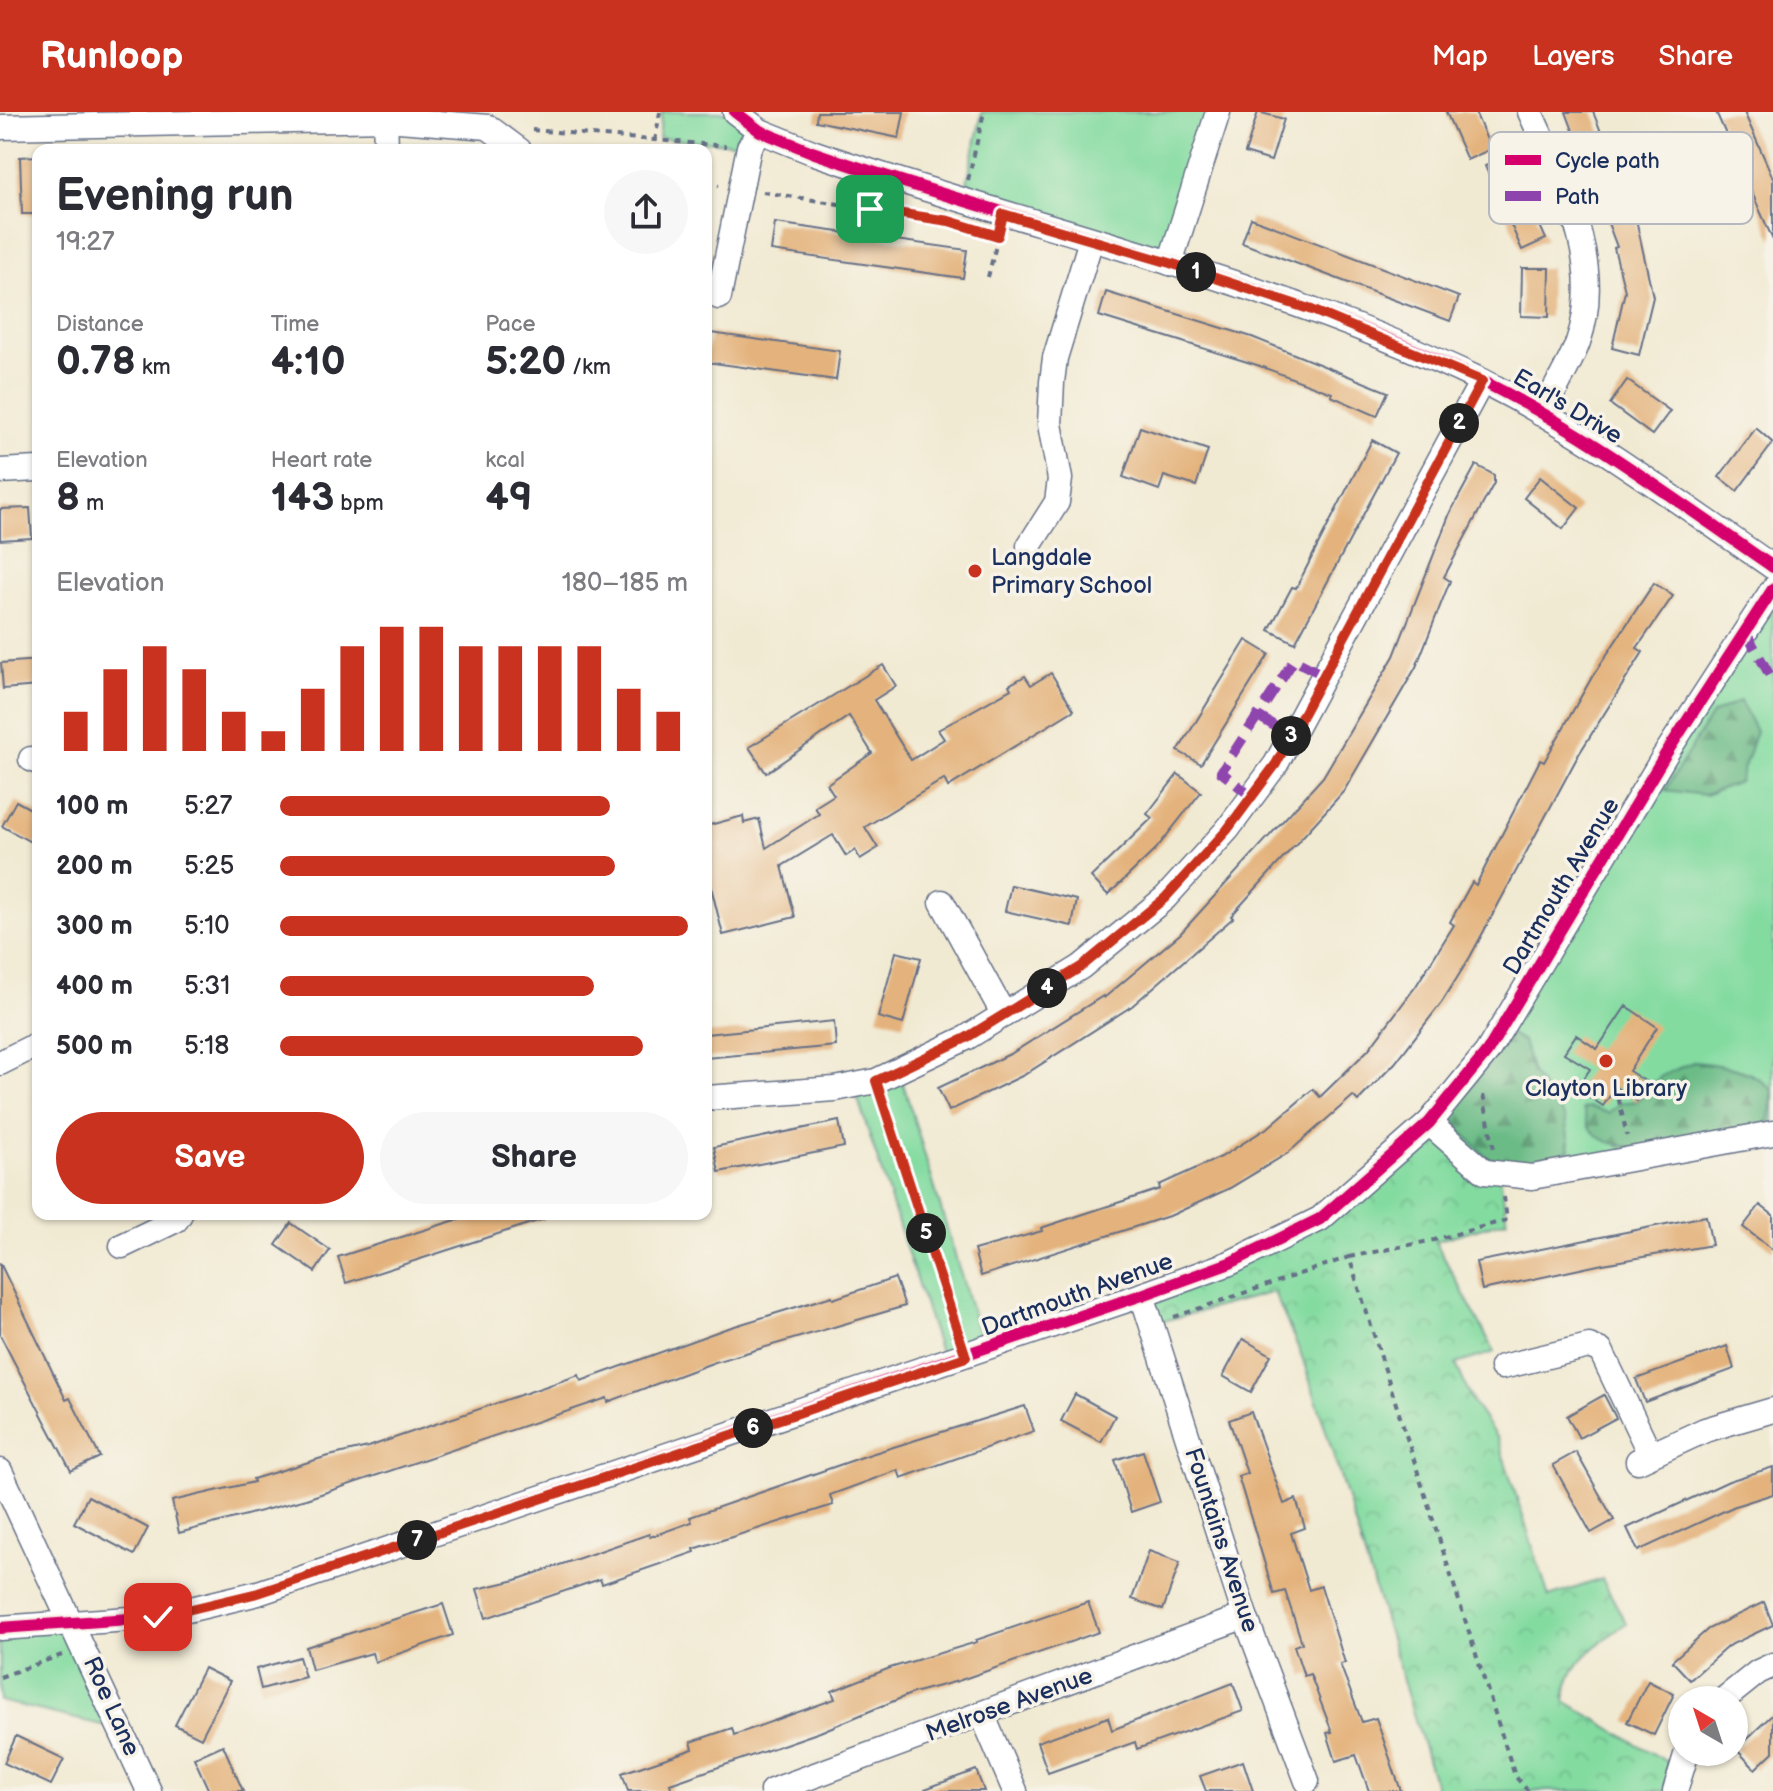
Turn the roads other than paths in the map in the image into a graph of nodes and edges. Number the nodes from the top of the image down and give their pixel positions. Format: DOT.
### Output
graph roads {
  1 [pos="735,112"];
  2 [pos="1218,112"];
  3 [pos="1530,112"];
  4 [pos="385,115"];
  5 [pos="0,127"];
  6 [pos="1538,132"];
  7 [pos="754,139"];
  8 [pos="524,140"];
  9 [pos="386,144"];
  10 [pos="1577,224"];
  11 [pos="1091,240"];
  12 [pos="1170,263"];
  13 [pos="719,297"];
  14 [pos="1482,381"];
  15 [pos="1541,414"];
  16 [pos="32,469"];
  17 [pos="0,471"];
  18 [pos="1029,546"];
  19 [pos="1773,567"];
  20 [pos="1773,589"];
  21 [pos="942,902"];
  22 [pos="1004,1015"];
  23 [pos="32,1047"];
  24 [pos="0,1063"];
  25 [pos="712,1098"];
  26 [pos="1429,1123"];
  27 [pos="1773,1133"];
  28 [pos="176,1220"];
  29 [pos="122,1246"];
  30 [pos="1142,1295"];
  31 [pos="1502,1367"];
  32 [pos="1773,1410"];
  33 [pos="0,1471"];
  34 [pos="1245,1616"];
  35 [pos="69,1624"];
  36 [pos="0,1628"];
  37 [pos="1773,1665"];
  38 [pos="1740,1686"];
  39 [pos="982,1714"];
  40 [pos="1683,1766"];
  41 [pos="1307,1781"];
  42 [pos="778,1790"];
  43 [pos="149,1791"];
  44 [pos="1015,1791"];
  45 [pos="1675,1791"];
  1 -- 7 [label="street, Earl's Drive"];
  2 -- 12 [label="street"];
  3 -- 6 [label="street"];
  4 -- 5 [label="street"];
  4 -- 8 [label="street"];
  4 -- 9 [label="street"];
  7 -- 11 [label="street, Earl's Drive"];
  7 -- 13 [label="street"];
  10 -- 15 [label="street"];
  11 -- 12 [label="street, Earl's Drive"];
  11 -- 18 [label="street"];
  12 -- 14 [label="street, Earl's Drive"];
  14 -- 15 [label="street, Earl's Drive"];
  14 -- 22 [label="street"];
  15 -- 19 [label="street, Earl's Drive"];
  16 -- 17 [label="street"];
  20 -- 26 [label="street, Dartmouth Avenue"];
  21 -- 22 [label="street"];
  22 -- 25 [label="street"];
  23 -- 24 [label="street"];
  26 -- 27 [label="street"];
  26 -- 30 [label="street, Dartmouth Avenue"];
  28 -- 29 [label="street"];
  30 -- 34 [label="street, Fountains Avenue"];
  30 -- 35 [label="street, Dartmouth Avenue"];
  31 -- 32 [label="street"];
  33 -- 35 [label="street, Roe Lane"];
  34 -- 39 [label="street, Melrose Avenue"];
  34 -- 41 [label="street, Fountains Avenue"];
  35 -- 36 [label="street, Dartmouth Avenue"];
  35 -- 43 [label="street, Roe Lane"];
  37 -- 38 [label="street"];
  39 -- 42 [label="street, Melrose Avenue"];
  39 -- 44 [label="street"];
  40 -- 45 [label="street"];
}
